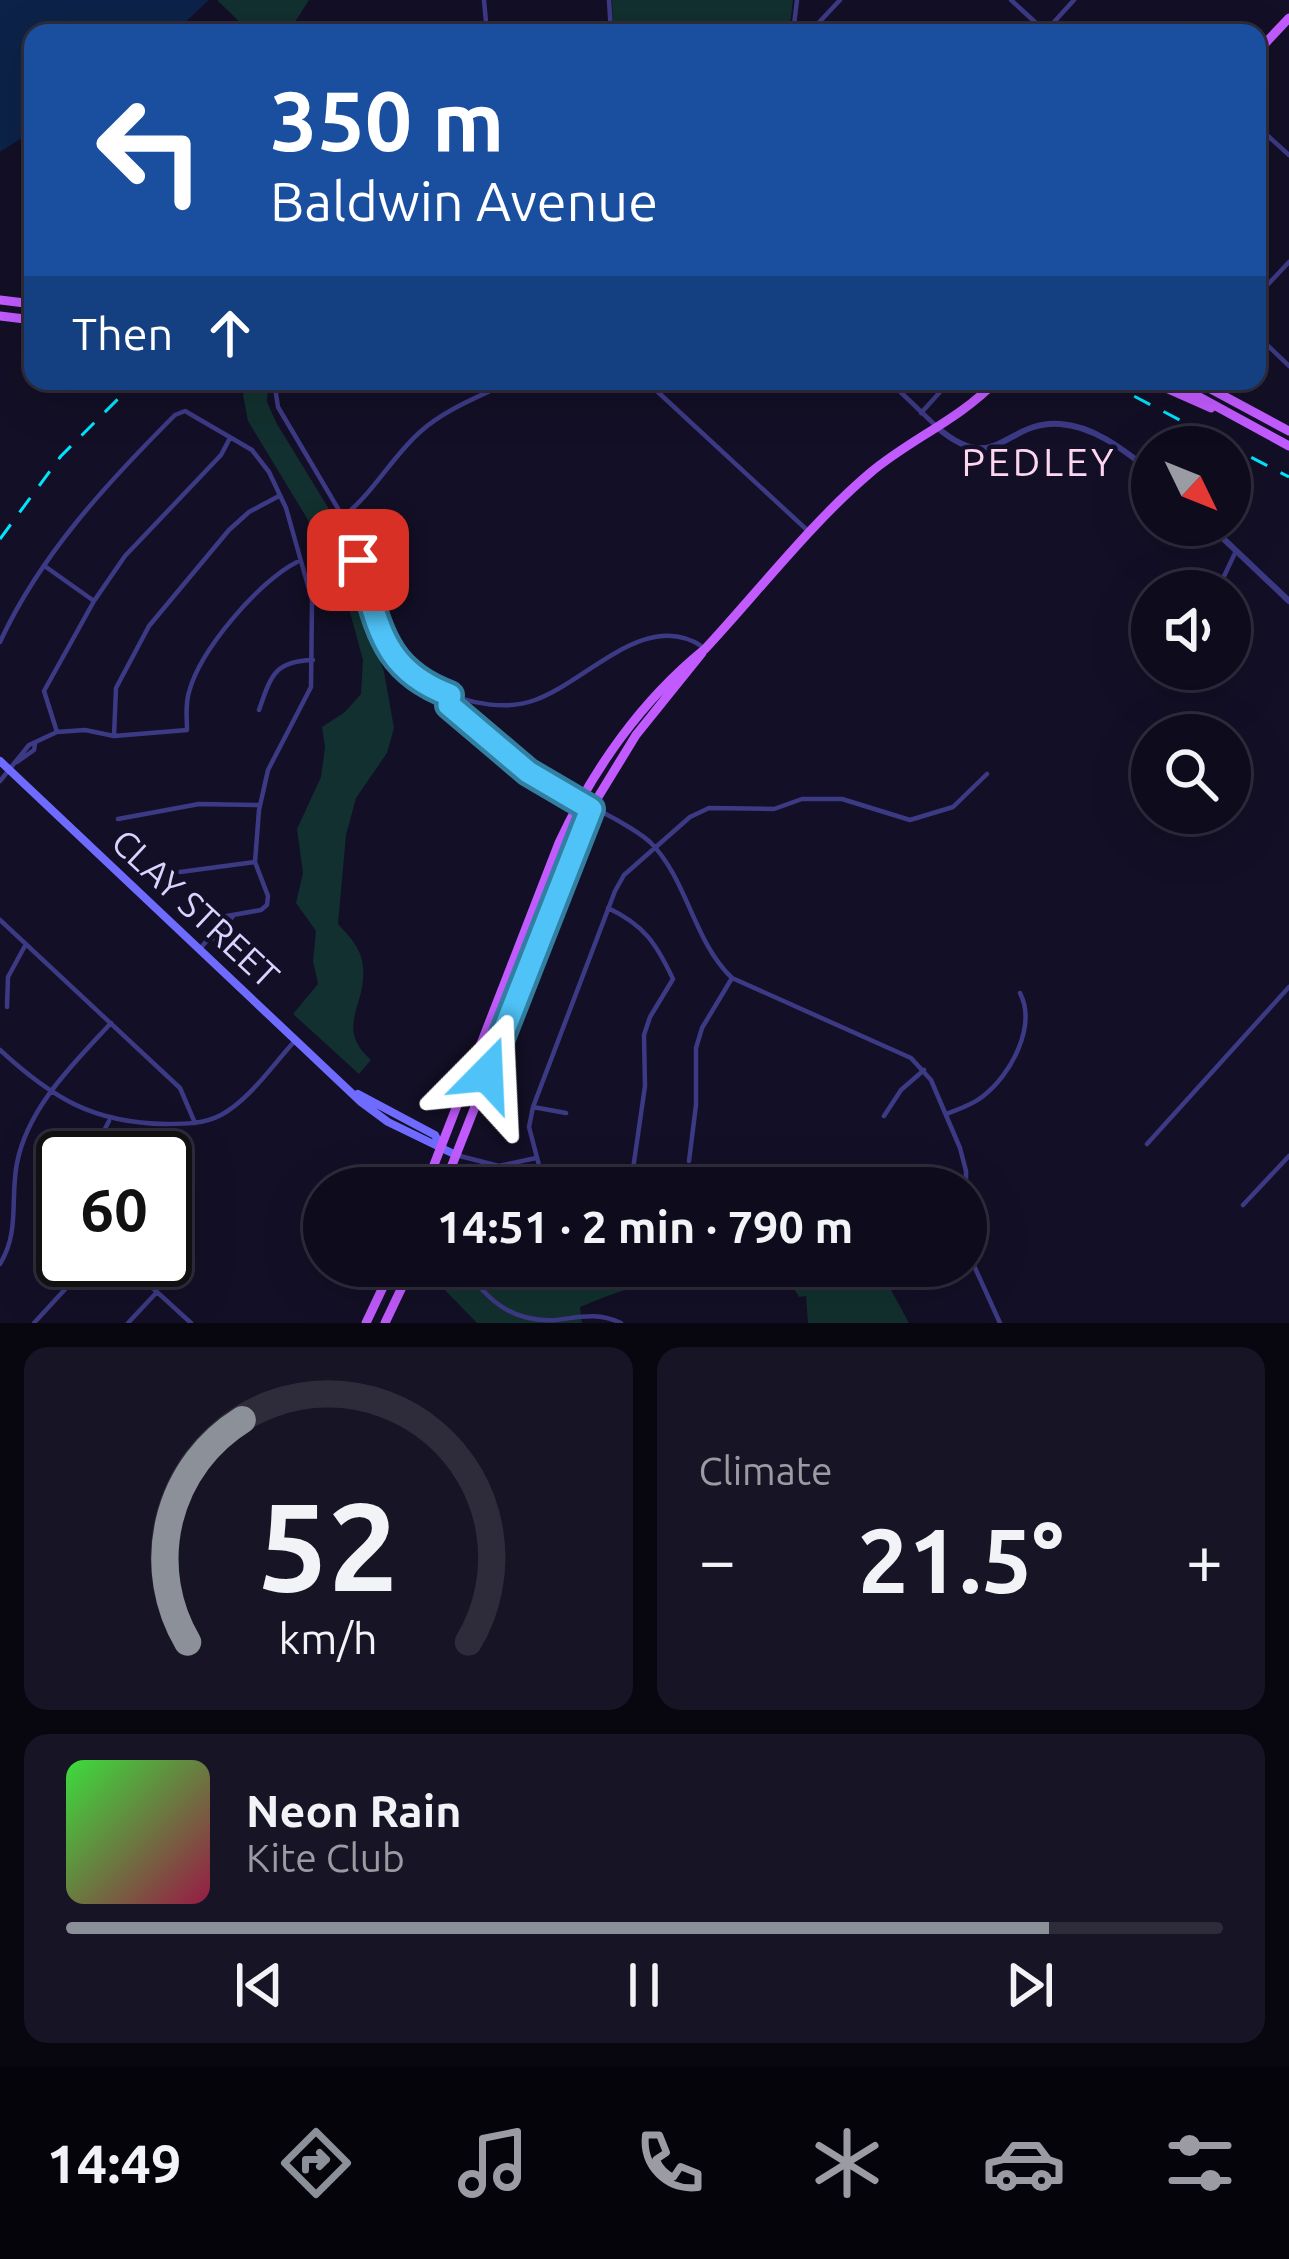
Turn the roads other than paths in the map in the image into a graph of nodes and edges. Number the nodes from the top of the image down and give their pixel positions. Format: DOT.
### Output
graph roads {
  1 [pos="840,0"];
  2 [pos="1011,0"];
  3 [pos="1074,0"];
  4 [pos="1289,18"];
  5 [pos="817,24"];
  6 [pos="1036,24"];
  7 [pos="1052,24"];
  8 [pos="1266,42"];
  9 [pos="1266,134"];
  10 [pos="1289,155"];
  11 [pos="1289,262"];
  12 [pos="1266,286"];
  13 [pos="1266,343"];
  14 [pos="1289,365"];
  15 [pos="275,390"];
  16 [pos="494,390"];
  17 [pos="656,390"];
  18 [pos="898,390"];
  19 [pos="942,390"];
  20 [pos="985,390"];
  21 [pos="1171,390"];
  22 [pos="1184,390"];
  23 [pos="1213,390"];
  24 [pos="1222,412"];
  25 [pos="921,413"];
  26 [pos="939,429"];
  27 [pos="1289,431"];
  28 [pos="230,438"];
  29 [pos="1289,446"];
  30 [pos="1131,456"];
  31 [pos="279,496"];
  32 [pos="344,517"];
  33 [pos="811,534"];
  34 [pos="1231,546"];
  35 [pos="1236,551"];
  36 [pos="299,561"];
  37 [pos="46,566"];
  38 [pos="1227,570"];
  39 [pos="94,601"];
  40 [pos="1289,601"];
  41 [pos="0,642"];
  42 [pos="705,649"];
  43 [pos="313,660"];
  44 [pos="450,695"];
  45 [pos="259,710"];
  46 [pos="57,732"];
  47 [pos="114,736"];
  48 [pos="0,761"];
  49 [pos="14,767"];
  50 [pos="988,774"];
  51 [pos="0,781"];
  52 [pos="578,802"];
  53 [pos="260,805"];
  54 [pos="591,809"];
  55 [pos="118,819"];
  56 [pos="654,847"];
  57 [pos="255,862"];
  58 [pos="180,872"];
  59 [pos="608,908"];
  60 [pos="0,920"];
  61 [pos="26,944"];
  62 [pos="200,949"];
  63 [pos="732,978"];
  64 [pos="1289,987"];
  65 [pos="502,988"];
  66 [pos="1020,993"];
  67 [pos="7,1007"];
  68 [pos="111,1023"];
  69 [pos="297,1039"];
  70 [pos="1,1054"];
  71 [pos="924,1070"];
  72 [pos="487,1074"];
  73 [pos="51,1093"];
  74 [pos="533,1107"];
  75 [pos="566,1113"];
  76 [pos="946,1114"];
  77 [pos="884,1115"];
  78 [pos="110,1118"];
  79 [pos="195,1123"];
  80 [pos="104,1131"];
  81 [pos="1147,1144"];
  82 [pos="441,1146"];
  83 [pos="456,1155"];
  84 [pos="1289,1156"];
  85 [pos="536,1158"];
  86 [pos="689,1160"];
  87 [pos="482,1164"];
  88 [pos="433,1167"];
  89 [pos="451,1167"];
  90 [pos="481,1167"];
  91 [pos="538,1167"];
  92 [pos="633,1167"];
  93 [pos="964,1167"];
  94 [pos="1243,1205"];
  95 [pos="0,1264"];
  96 [pos="67,1287"];
  97 [pos="152,1287"];
  98 [pos="383,1287"];
  99 [pos="402,1287"];
  100 [pos="479,1287"];
  101 [pos="984,1287"];
  102 [pos="157,1292"];
  103 [pos="34,1323"];
  104 [pos="128,1323"];
  105 [pos="191,1323"];
  106 [pos="366,1323"];
  107 [pos="385,1323"];
  108 [pos="621,1323"];
  109 [pos="1000,1323"];
  1 -- 5 [label="street"];
  2 -- 6 [label="street"];
  3 -- 7 [label="street"];
  4 -- 8 [label="main road"];
  9 -- 10 [label="street"];
  11 -- 12 [label="street"];
  13 -- 14 [label="street"];
  15 -- 32 [label="street"];
  16 -- 32 [label="street"];
  17 -- 33 [label="street"];
  18 -- 25 [label="street"];
  19 -- 25 [label="street"];
  20 -- 26 [label="main road"];
  21 -- 24 [label="main road"];
  22 -- 24 [label="main road"];
  23 -- 27 [label="main road"];
  24 -- 29 [label="main road"];
  25 -- 26 [label="street"];
  26 -- 30 [label="street"];
  26 -- 33 [label="main road"];
  28 -- 31 [label="street"];
  28 -- 37 [label="street"];
  28 -- 39 [label="street"];
  31 -- 36 [label="street"];
  31 -- 47 [label="street"];
  32 -- 44 [label="street"];
  33 -- 42 [label="main road"];
  34 -- 35 [label="street"];
  35 -- 38 [label="street"];
  35 -- 40 [label="street"];
  36 -- 43 [label="street"];
  36 -- 47 [label="street"];
  37 -- 39 [label="street"];
  37 -- 41 [label="street"];
  39 -- 46 [label="street"];
  42 -- 44 [label="street"];
  42 -- 52 [label="main road"];
  42 -- 54 [label="main road"];
  43 -- 45 [label="street"];
  43 -- 53 [label="street"];
  44 -- 52 [label="street"];
  46 -- 47 [label="street"];
  46 -- 49 [label="street"];
  48 -- 49 [label="main road, CLAY STREET"];
  49 -- 51 [label="street"];
  49 -- 62 [label="main road, CLAY STREET"];
  50 -- 56 [label="street"];
  52 -- 54 [label="street"];
  52 -- 65 [label="main road"];
  53 -- 55 [label="street"];
  53 -- 57 [label="street"];
  54 -- 56 [label="street"];
  54 -- 72 [label="main road"];
  56 -- 59 [label="street"];
  56 -- 63 [label="street"];
  57 -- 58 [label="street"];
  57 -- 62 [label="street"];
  59 -- 74 [label="street"];
  59 -- 92 [label="street"];
  60 -- 61 [label="street"];
  61 -- 67 [label="street"];
  61 -- 68 [label="street"];
  62 -- 69 [label="main road, CLAY STREET"];
  63 -- 71 [label="street"];
  63 -- 86 [label="street"];
  64 -- 81 [label="street"];
  65 -- 72 [label="main road"];
  65 -- 82 [label="main road"];
  66 -- 76 [label="street"];
  68 -- 73 [label="street"];
  68 -- 79 [label="street"];
  69 -- 79 [label="street"];
  69 -- 82 [label="main road, CLAY STREET"];
  70 -- 73 [label="street"];
  71 -- 76 [label="street"];
  71 -- 77 [label="street"];
  72 -- 83 [label="main road"];
  73 -- 78 [label="street"];
  73 -- 95 [label="street"];
  74 -- 75 [label="street"];
  74 -- 85 [label="street"];
  76 -- 93 [label="street"];
  78 -- 79 [label="street"];
  78 -- 80 [label="street"];
  82 -- 83 [label="main road, CLAY STREET"];
  82 -- 88 [label="main road"];
  83 -- 87 [label="street, CLAY STREET"];
  83 -- 89 [label="main road"];
  84 -- 94 [label="street"];
  85 -- 87 [label="street, CLAY STREET"];
  85 -- 91 [label="street"];
  87 -- 90 [label="street"];
  96 -- 103 [label="street"];
  97 -- 102 [label="street"];
  98 -- 106 [label="main road"];
  99 -- 107 [label="main road"];
  100 -- 108 [label="street"];
  101 -- 109 [label="street"];
  102 -- 104 [label="street"];
  102 -- 105 [label="street"];
}
